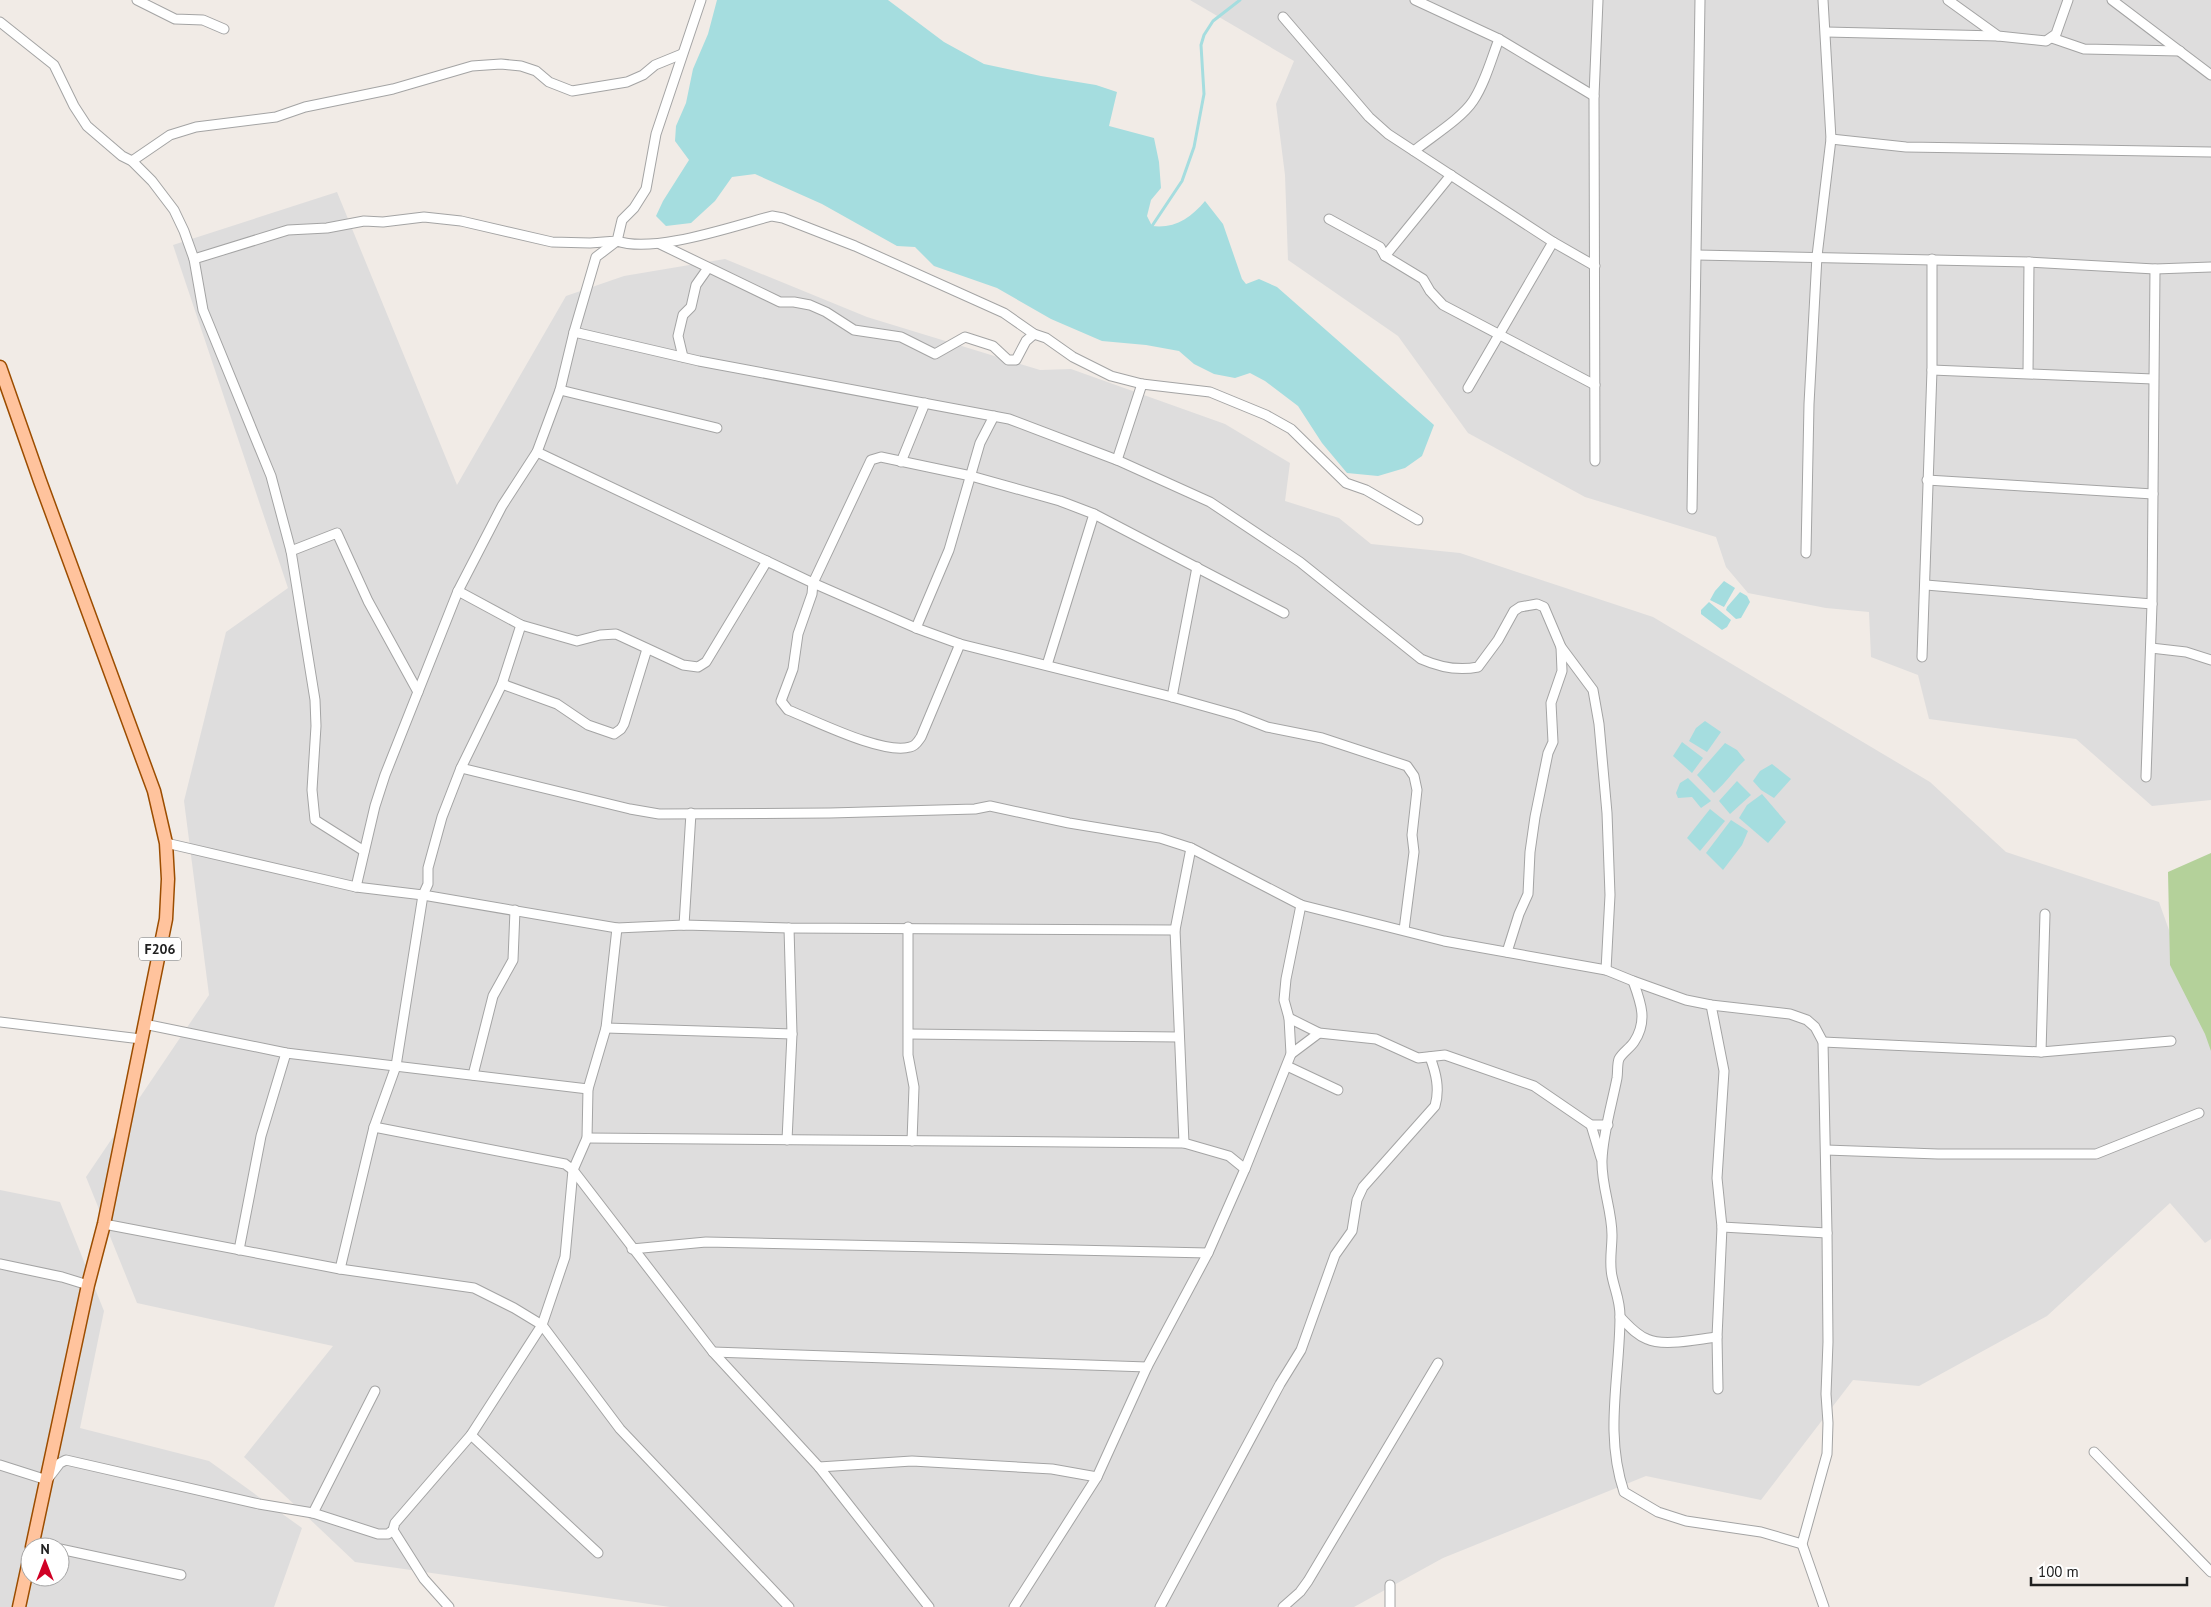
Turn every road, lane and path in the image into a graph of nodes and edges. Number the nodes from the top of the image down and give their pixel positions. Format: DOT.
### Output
graph roads {
  1 [pos="138,0"];
  2 [pos="701,0"];
  3 [pos="1415,0"];
  4 [pos="1598,0"];
  5 [pos="1700,0"];
  6 [pos="1823,0"];
  7 [pos="1948,0"];
  8 [pos="2068,0"];
  9 [pos="2112,0"];
  10 [pos="1283,17"];
  11 [pos="0,22"];
  12 [pos="224,29"];
  13 [pos="1826,32"];
  14 [pos="1998,36"];
  15 [pos="2052,38"];
  16 [pos="1499,40"];
  17 [pos="2180,51"];
  18 [pos="682,54"];
  19 [pos="2211,75"];
  20 [pos="1594,96"];
  21 [pos="1831,139"];
  22 [pos="1414,150"];
  23 [pos="2211,152"];
  24 [pos="132,161"];
  25 [pos="1451,175"];
  26 [pos="1329,220"];
  27 [pos="617,241"];
  28 [pos="1553,242"];
  29 [pos="660,244"];
  30 [pos="1697,255"];
  31 [pos="1385,256"];
  32 [pos="1817,256"];
  33 [pos="194,259"];
  34 [pos="1932,259"];
  35 [pos="2029,262"];
  36 [pos="1595,266"];
  37 [pos="2211,267"];
  38 [pos="708,268"];
  39 [pos="2155,269"];
  40 [pos="574,332"];
  41 [pos="1034,334"];
  42 [pos="1499,336"];
  43 [pos="684,357"];
  44 [pos="0,367"];
  45 [pos="1932,370"];
  46 [pos="2028,373"];
  47 [pos="2153,379"];
  48 [pos="1142,384"];
  49 [pos="1595,385"];
  50 [pos="1468,388"];
  51 [pos="560,390"];
  52 [pos="925,403"];
  53 [pos="994,416"];
  54 [pos="717,428"];
  55 [pos="537,452"];
  56 [pos="1117,460"];
  57 [pos="1595,461"];
  58 [pos="901,462"];
  59 [pos="971,476"];
  60 [pos="1927,480"];
  61 [pos="2153,494"];
  62 [pos="1692,509"];
  63 [pos="1094,514"];
  64 [pos="1418,520"];
  65 [pos="291,551"];
  66 [pos="1806,553"];
  67 [pos="768,561"];
  68 [pos="1196,567"];
  69 [pos="813,583"];
  70 [pos="1926,585"];
  71 [pos="458,591"];
  72 [pos="2152,604"];
  73 [pos="1284,613"];
  74 [pos="521,625"];
  75 [pos="916,628"];
  76 [pos="960,644"];
  77 [pos="1561,647"];
  78 [pos="2150,648"];
  79 [pos="647,649"];
  80 [pos="1922,657"];
  81 [pos="2211,660"];
  82 [pos="1047,665"];
  83 [pos="502,684"];
  84 [pos="418,692"];
  85 [pos="1172,697"];
  86 [pos="461,768"];
  87 [pos="2146,777"];
  88 [pos="691,813"];
  89 [pos="166,843"];
  90 [pos="1191,848"];
  91 [pos="364,851"];
  92 [pos="356,887"];
  93 [pos="423,895"];
  94 [pos="1301,905"];
  95 [pos="515,910"];
  96 [pos="2045,914"];
  97 [pos="684,925"];
  98 [pos="908,927"];
  99 [pos="616,928"];
  100 [pos="789,928"];
  101 [pos="1175,930"];
  102 [pos="1404,930"];
  103 [pos="1506,952"];
  104 [pos="1606,970"];
  105 [pos="1633,982"];
  106 [pos="1711,1005"];
  107 [pos="1289,1018"];
  108 [pos="0,1022"];
  109 [pos="144,1024"];
  110 [pos="606,1028"];
  111 [pos="1319,1033"];
  112 [pos="792,1034"];
  113 [pos="909,1034"];
  114 [pos="1179,1037"];
  115 [pos="141,1040"];
  116 [pos="2171,1040"];
  117 [pos="1823,1042"];
  118 [pos="2041,1052"];
  119 [pos="286,1053"];
  120 [pos="1291,1054"];
  121 [pos="1430,1057"];
  122 [pos="396,1066"];
  123 [pos="1286,1066"];
  124 [pos="473,1075"];
  125 [pos="588,1089"];
  126 [pos="1338,1090"];
  127 [pos="2199,1113"];
  128 [pos="1591,1125"];
  129 [pos="1608,1125"];
  130 [pos="374,1127"];
  131 [pos="588,1138"];
  132 [pos="787,1140"];
  133 [pos="912,1141"];
  134 [pos="1184,1143"];
  135 [pos="1826,1150"];
  136 [pos="1602,1160"];
  137 [pos="1245,1169"];
  138 [pos="573,1170"];
  139 [pos="104,1224"];
  140 [pos="1722,1227"];
  141 [pos="1827,1233"];
  142 [pos="632,1249"];
  143 [pos="239,1250"];
  144 [pos="1208,1253"];
  145 [pos="0,1264"];
  146 [pos="340,1269"];
  147 [pos="88,1285"];
  148 [pos="1620,1317"];
  149 [pos="542,1326"];
  150 [pos="1717,1337"];
  151 [pos="713,1352"];
  152 [pos="1438,1363"];
  153 [pos="1147,1367"];
  154 [pos="1718,1389"];
  155 [pos="375,1391"];
  156 [pos="471,1435"];
  157 [pos="2094,1452"];
  158 [pos="0,1465"];
  159 [pos="819,1467"];
  160 [pos="1097,1477"];
  161 [pos="46,1480"];
  162 [pos="313,1513"];
  163 [pos="394,1530"];
  164 [pos="34,1537"];
  165 [pos="1802,1544"];
  166 [pos="70,1551"];
  167 [pos="598,1553"];
  168 [pos="2211,1572"];
  169 [pos="181,1575"];
  170 [pos="1390,1585"];
  171 [pos="23,1587"];
  172 [pos="19,1607"];
  173 [pos="449,1607"];
  174 [pos="789,1607"];
  175 [pos="928,1607"];
  176 [pos="1014,1607"];
  177 [pos="1160,1607"];
  178 [pos="1283,1607"];
  179 [pos="1390,1607"];
  180 [pos="1824,1607"];
  1 -- 12 [label="street"];
  2 -- 18 [label="street"];
  3 -- 16 [label="street"];
  4 -- 20 [label="street"];
  5 -- 30 [label="street"];
  6 -- 13 [label="street"];
  7 -- 14 [label="street"];
  8 -- 15 [label="street"];
  9 -- 17 [label="street"];
  10 -- 22 [label="street"];
  11 -- 24 [label="street"];
  13 -- 14 [label="street"];
  13 -- 21 [label="street"];
  14 -- 15 [label="street"];
  15 -- 17 [label="street"];
  16 -- 20 [label="street"];
  16 -- 22 [label="street"];
  17 -- 19 [label="street"];
  18 -- 24 [label="street"];
  18 -- 27 [label="street"];
  20 -- 36 [label="street"];
  21 -- 23 [label="street"];
  21 -- 32 [label="street"];
  22 -- 25 [label="street"];
  24 -- 33 [label="street"];
  25 -- 28 [label="street"];
  25 -- 31 [label="street"];
  26 -- 31 [label="street"];
  27 -- 29 [label="street"];
  27 -- 33 [label="street"];
  27 -- 40 [label="street"];
  28 -- 36 [label="street"];
  28 -- 42 [label="street"];
  29 -- 38 [label="street"];
  29 -- 41 [label="street"];
  30 -- 32 [label="street"];
  30 -- 62 [label="street"];
  31 -- 42 [label="street"];
  32 -- 34 [label="street"];
  32 -- 66 [label="street"];
  33 -- 65 [label="street"];
  34 -- 35 [label="street"];
  34 -- 45 [label="street"];
  35 -- 39 [label="street"];
  35 -- 46 [label="street"];
  36 -- 49 [label="street"];
  37 -- 39 [label="street"];
  38 -- 41 [label="street"];
  38 -- 43 [label="street"];
  39 -- 47 [label="street"];
  40 -- 43 [label="street"];
  40 -- 51 [label="street"];
  41 -- 48 [label="street"];
  42 -- 49 [label="street"];
  42 -- 50 [label="street"];
  43 -- 52 [label="street"];
  44 -- 89 [label="main road, F206"];
  45 -- 46 [label="street"];
  45 -- 60 [label="street"];
  46 -- 47 [label="street"];
  47 -- 61 [label="street"];
  48 -- 56 [label="street"];
  48 -- 64 [label="street"];
  49 -- 57 [label="street"];
  51 -- 54 [label="street"];
  51 -- 55 [label="street"];
  52 -- 53 [label="street"];
  52 -- 58 [label="street"];
  53 -- 56 [label="street"];
  53 -- 59 [label="street"];
  55 -- 67 [label="street"];
  55 -- 71 [label="street"];
  56 -- 77 [label="street"];
  58 -- 59 [label="street"];
  58 -- 69 [label="street"];
  59 -- 63 [label="street"];
  59 -- 75 [label="street"];
  60 -- 61 [label="street"];
  60 -- 70 [label="street"];
  61 -- 72 [label="street"];
  63 -- 68 [label="street"];
  63 -- 82 [label="street"];
  65 -- 84 [label="street"];
  65 -- 91 [label="street"];
  67 -- 69 [label="street"];
  67 -- 79 [label="street"];
  68 -- 73 [label="street"];
  68 -- 85 [label="street"];
  69 -- 75 [label="street"];
  69 -- 76 [label="street"];
  70 -- 72 [label="street"];
  70 -- 80 [label="street"];
  71 -- 74 [label="street"];
  71 -- 84 [label="street"];
  72 -- 78 [label="street"];
  74 -- 79 [label="street"];
  74 -- 83 [label="street"];
  75 -- 76 [label="street"];
  76 -- 82 [label="street"];
  77 -- 103 [label="street"];
  77 -- 104 [label="street"];
  78 -- 81 [label="street"];
  78 -- 87 [label="street"];
  79 -- 83 [label="street"];
  82 -- 85 [label="street"];
  83 -- 86 [label="street"];
  84 -- 91 [label="street"];
  85 -- 102 [label="street"];
  86 -- 88 [label="street"];
  86 -- 93 [label="street"];
  88 -- 90 [label="street"];
  88 -- 97 [label="street"];
  89 -- 92 [label="street"];
  89 -- 109 [label="main road, F206"];
  90 -- 94 [label="street"];
  90 -- 101 [label="street"];
  91 -- 92 [label="street"];
  92 -- 93 [label="street"];
  93 -- 95 [label="street"];
  93 -- 122 [label="street"];
  94 -- 102 [label="street"];
  94 -- 107 [label="street"];
  95 -- 99 [label="street"];
  95 -- 124 [label="street"];
  96 -- 118 [label="street"];
  97 -- 99 [label="street"];
  97 -- 100 [label="street"];
  98 -- 100 [label="street"];
  98 -- 101 [label="street"];
  98 -- 113 [label="street"];
  99 -- 110 [label="street"];
  100 -- 112 [label="street"];
  101 -- 114 [label="street"];
  102 -- 103 [label="street"];
  103 -- 104 [label="street"];
  104 -- 105 [label="street"];
  105 -- 106 [label="street"];
  105 -- 129 [label="street"];
  106 -- 117 [label="street"];
  106 -- 140 [label="street"];
  107 -- 111 [label="street"];
  107 -- 120 [label="street"];
  108 -- 115 [label="street"];
  109 -- 115 [label="main road, F206"];
  109 -- 119 [label="street"];
  110 -- 112 [label="street"];
  110 -- 125 [label="street"];
  111 -- 120 [label="street"];
  111 -- 121 [label="street"];
  112 -- 132 [label="street"];
  113 -- 114 [label="street"];
  113 -- 133 [label="street"];
  114 -- 134 [label="street"];
  115 -- 139 [label="main road, F206"];
  116 -- 118 [label="street"];
  117 -- 118 [label="street"];
  117 -- 135 [label="street"];
  119 -- 122 [label="street"];
  119 -- 143 [label="street"];
  120 -- 123 [label="street"];
  121 -- 128 [label="street"];
  121 -- 177 [label="street"];
  122 -- 124 [label="street"];
  122 -- 130 [label="street"];
  123 -- 126 [label="street"];
  123 -- 137 [label="street"];
  124 -- 125 [label="street"];
  125 -- 131 [label="street"];
  127 -- 135 [label="street"];
  128 -- 129 [label="street"];
  128 -- 136 [label="street"];
  129 -- 136 [label="street"];
  130 -- 138 [label="street"];
  130 -- 146 [label="street"];
  131 -- 132 [label="street"];
  131 -- 138 [label="street"];
  132 -- 133 [label="street"];
  133 -- 134 [label="street"];
  134 -- 137 [label="street"];
  135 -- 141 [label="street"];
  136 -- 148 [label="street"];
  137 -- 144 [label="street"];
  138 -- 142 [label="street"];
  138 -- 149 [label="street"];
  139 -- 143 [label="street"];
  139 -- 147 [label="main road, F206"];
  140 -- 141 [label="street"];
  140 -- 150 [label="street"];
  141 -- 165 [label="street"];
  142 -- 144 [label="street"];
  142 -- 151 [label="street"];
  143 -- 146 [label="street"];
  144 -- 153 [label="street"];
  145 -- 147 [label="street"];
  146 -- 149 [label="street"];
  147 -- 161 [label="main road, F206"];
  148 -- 150 [label="street"];
  148 -- 165 [label="street"];
  149 -- 156 [label="street"];
  149 -- 174 [label="street"];
  150 -- 154 [label="street"];
  151 -- 153 [label="street"];
  151 -- 159 [label="street"];
  152 -- 178 [label="street"];
  153 -- 160 [label="street"];
  155 -- 162 [label="street"];
  156 -- 163 [label="street"];
  156 -- 167 [label="street"];
  157 -- 168 [label="street"];
  158 -- 161 [label="street"];
  159 -- 160 [label="street"];
  159 -- 175 [label="street"];
  160 -- 176 [label="street"];
  161 -- 162 [label="street"];
  161 -- 164 [label="main road, F206"];
  162 -- 163 [label="street"];
  163 -- 173 [label="street"];
  165 -- 180 [label="street"];
  166 -- 169 [label="street"];
  170 -- 179 [label="street"];
  171 -- 172 [label="main road"];
}
